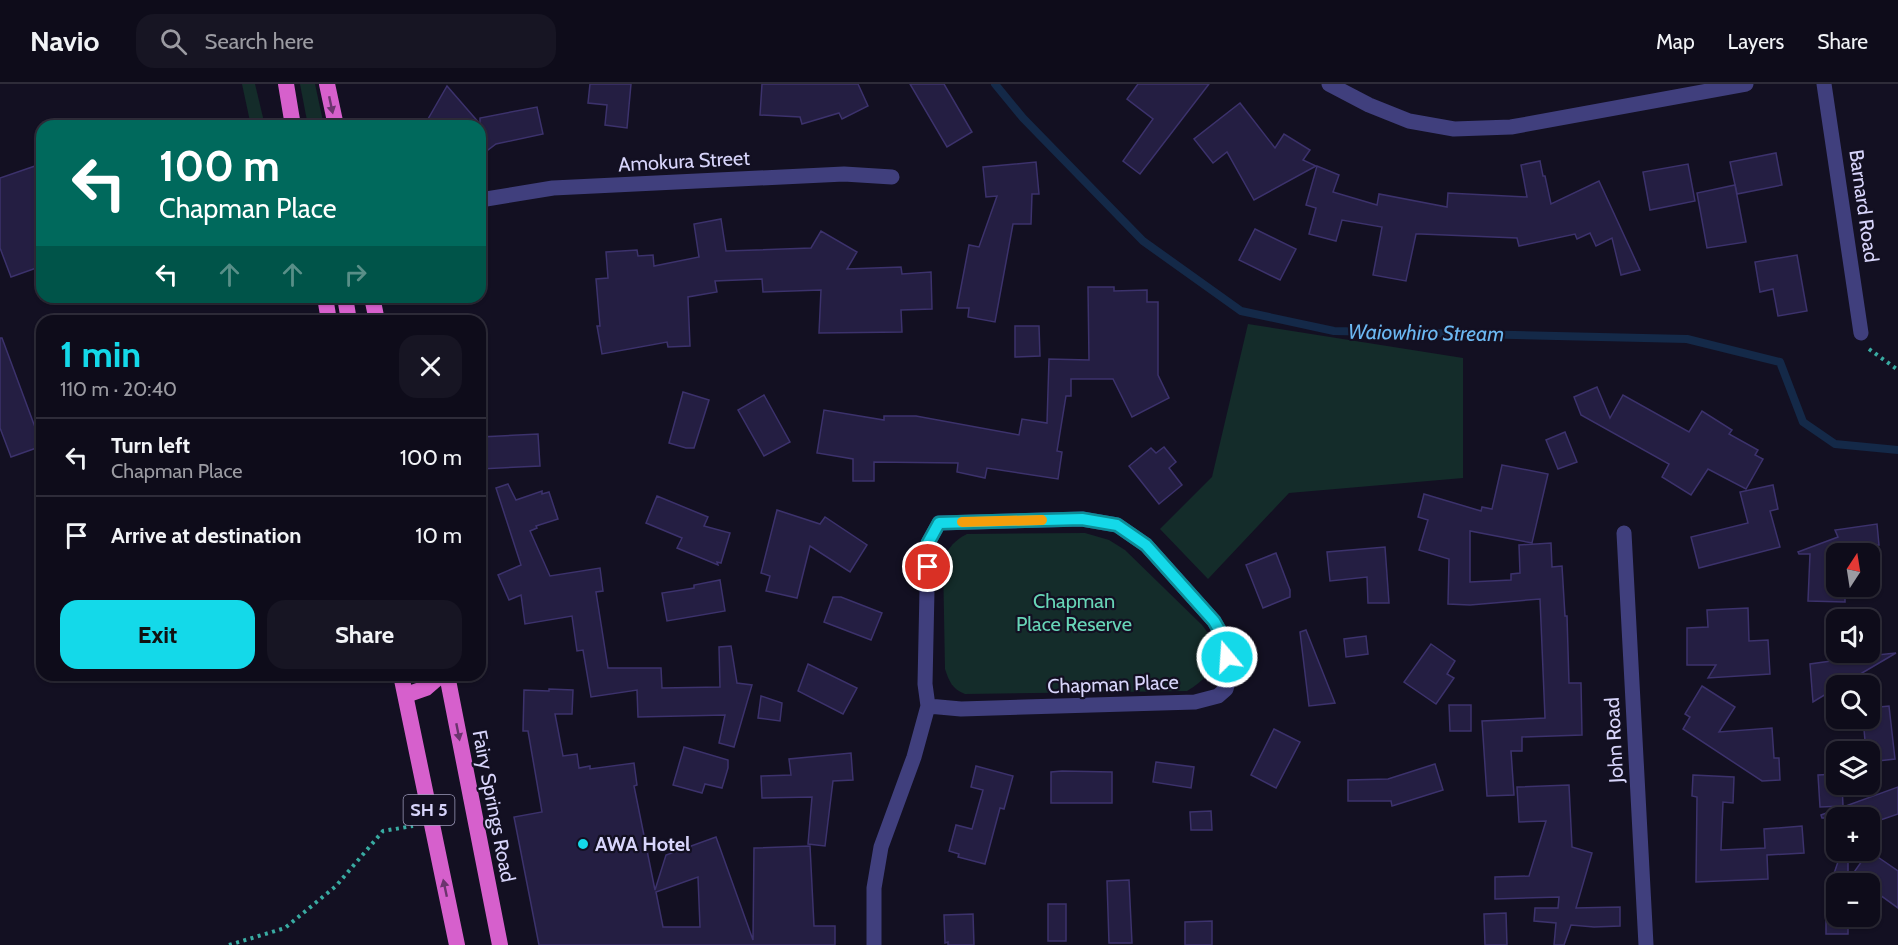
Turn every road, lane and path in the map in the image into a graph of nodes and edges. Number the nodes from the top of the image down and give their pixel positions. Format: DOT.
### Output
graph roads {
  1 [pos="286,84"];
  2 [pos="327,84"];
  3 [pos="1329,84"];
  4 [pos="1746,84"];
  5 [pos="1824,84"];
  6 [pos="292,120"];
  7 [pos="335,120"];
  8 [pos="892,177"];
  9 [pos="486,199"];
  10 [pos="1861,333"];
  11 [pos="1898,370"];
  12 [pos="1624,533"];
  13 [pos="403,681"];
  14 [pos="434,681"];
  15 [pos="448,681"];
  16 [pos="406,695"];
  17 [pos="928,706"];
  18 [pos="432,822"];
  19 [pos="229,945"];
  20 [pos="457,945"];
  21 [pos="500,945"];
  22 [pos="874,945"];
  23 [pos="1646,945"];
  1 -- 6 [label="highway"];
  2 -- 7 [label="highway, one-way"];
  3 -- 4 [label="street"];
  5 -- 10 [label="street, Barnard Road"];
  8 -- 9 [label="street, Amokura Street"];
  10 -- 11 [label="path"];
  12 -- 23 [label="street, John Road"];
  13 -- 16 [label="highway, SH 5"];
  14 -- 16 [label="highway"];
  15 -- 21 [label="highway, Fairy Springs Road / SH 5, one-way"];
  16 -- 18 [label="highway, SH 5"];
  17 -- 17 [label="street, Chapman Place"];
  17 -- 22 [label="street, Chapman Place"];
  18 -- 19 [label="path"];
  20 -- 18 [label="highway, SH 5, one-way"];
}
